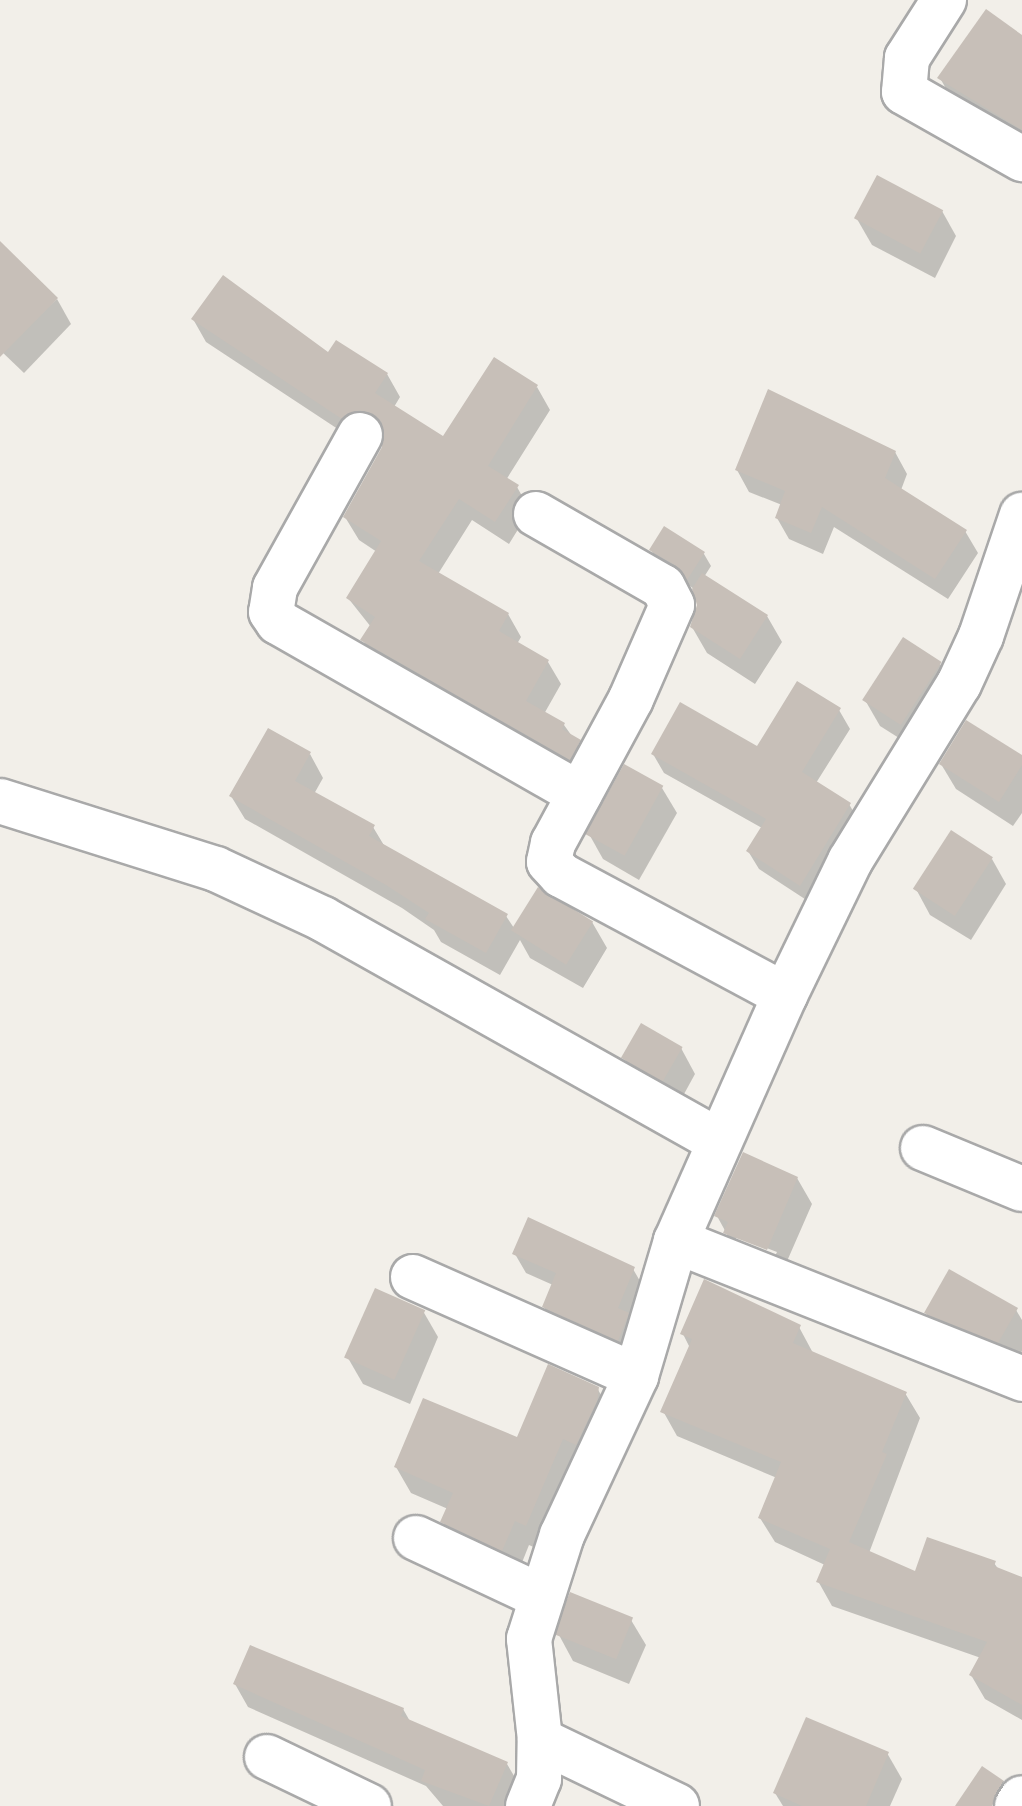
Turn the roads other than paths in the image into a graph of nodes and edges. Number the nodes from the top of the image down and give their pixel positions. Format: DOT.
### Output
graph roads {
  1 [pos="944,0"];
  2 [pos="1022,159"];
  3 [pos="360,435"];
  4 [pos="536,514"];
  5 [pos="1021,521"];
  6 [pos="579,794"];
  7 [pos="0,801"];
  8 [pos="785,995"];
  9 [pos="719,1141"];
  10 [pos="923,1148"];
  11 [pos="1022,1189"];
  12 [pos="676,1241"];
  13 [pos="413,1277"];
  14 [pos="636,1376"];
  15 [pos="1022,1379"];
  16 [pos="416,1538"];
  17 [pos="542,1597"];
  18 [pos="540,1740"];
  19 [pos="267,1757"];
  20 [pos="1022,1798"];
  21 [pos="369,1806"];
  22 [pos="528,1806"];
  23 [pos="677,1806"];
  24 [pos="1017,1806"];
  1 -- 2 [label="street"];
  3 -- 6 [label="street"];
  4 -- 6 [label="street"];
  5 -- 8 [label="street"];
  6 -- 8 [label="street"];
  7 -- 9 [label="street"];
  8 -- 9 [label="street"];
  9 -- 12 [label="street"];
  10 -- 11 [label="street"];
  12 -- 14 [label="street"];
  12 -- 15 [label="street"];
  13 -- 14 [label="street"];
  14 -- 17 [label="street"];
  16 -- 17 [label="street"];
  17 -- 18 [label="street"];
  18 -- 22 [label="street"];
  18 -- 23 [label="street"];
  19 -- 21 [label="street"];
  20 -- 24 [label="street"];
}
